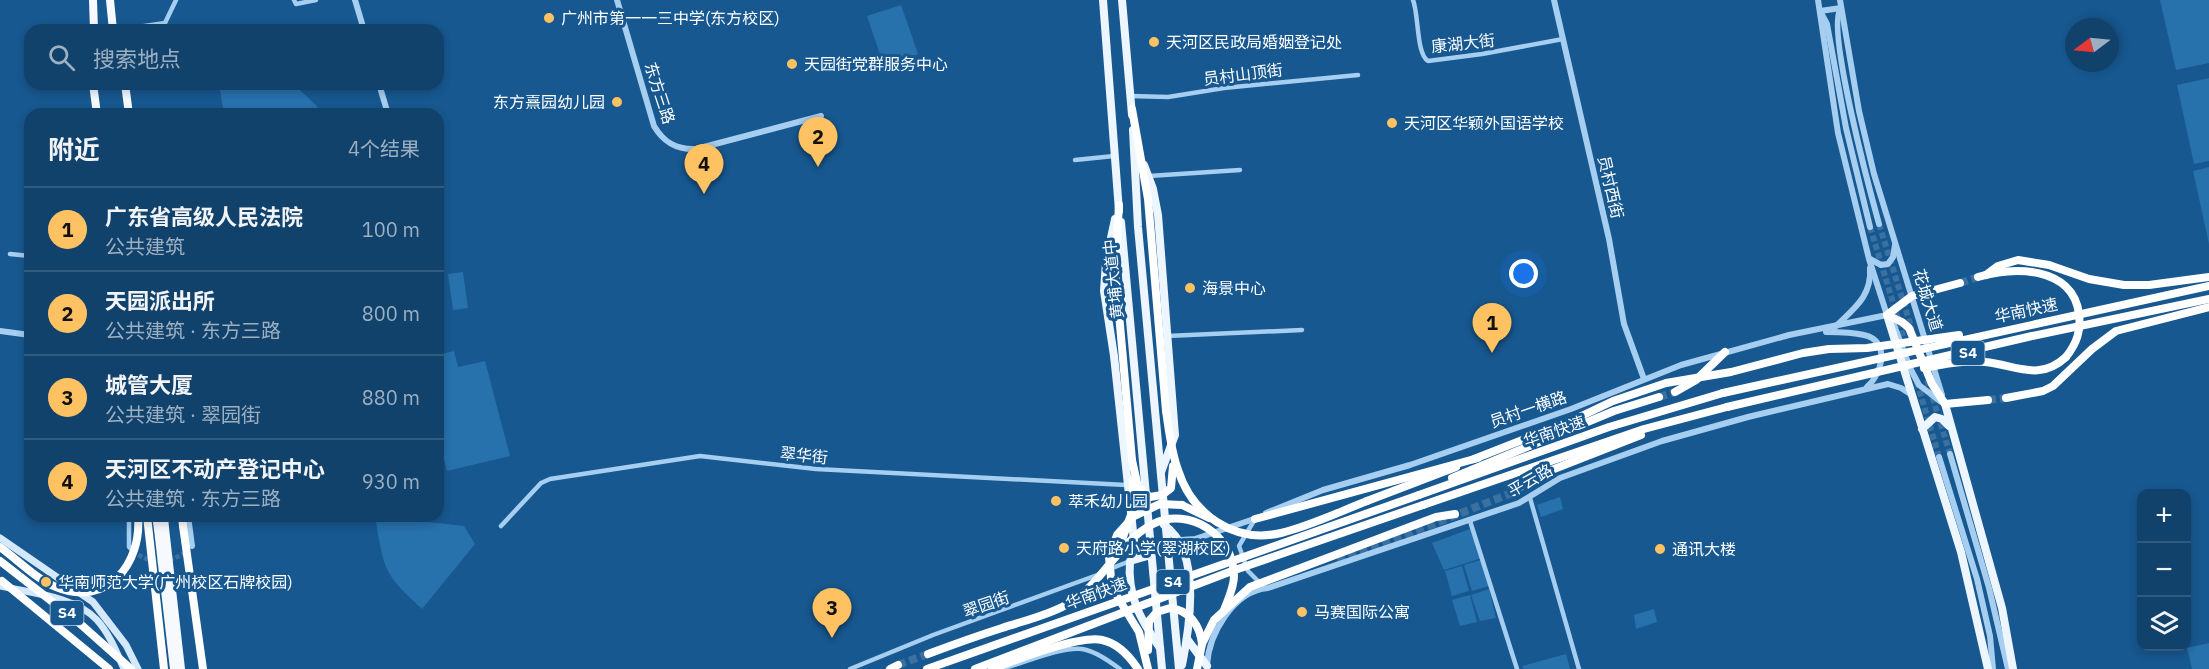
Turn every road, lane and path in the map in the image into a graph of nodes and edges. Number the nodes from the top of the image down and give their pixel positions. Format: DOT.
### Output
graph roads {
  1 [pos="93,0"];
  2 [pos="110,0"];
  3 [pos="176,0"];
  4 [pos="294,0"];
  5 [pos="316,0"];
  6 [pos="355,0"];
  7 [pos="617,0"];
  8 [pos="1103,0"];
  9 [pos="1122,0"];
  10 [pos="1413,0"];
  11 [pos="1554,0"];
  12 [pos="1818,0"];
  13 [pos="1840,0"];
  14 [pos="1841,8"];
  15 [pos="1820,11"];
  16 [pos="94,24"];
  17 [pos="114,24"];
  18 [pos="162,24"];
  19 [pos="362,24"];
  20 [pos="1563,39"];
  21 [pos="1358,75"];
  22 [pos="94,90"];
  23 [pos="126,90"];
  24 [pos="381,90"];
  25 [pos="1130,96"];
  26 [pos="96,108"];
  27 [pos="128,108"];
  28 [pos="386,108"];
  29 [pos="1132,109"];
  30 [pos="821,116"];
  31 [pos="1114,156"];
  32 [pos="1142,159"];
  33 [pos="1075,160"];
  34 [pos="1240,170"];
  35 [pos="1149,176"];
  36 [pos="1119,205"];
  37 [pos="1879,224"];
  38 [pos="1870,227"];
  39 [pos="1896,244"];
  40 [pos="10,254"];
  41 [pos="24,255"];
  42 [pos="1869,259"];
  43 [pos="2209,277"];
  44 [pos="1960,283"];
  45 [pos="2209,286"];
  46 [pos="1912,296"];
  47 [pos="2209,299"];
  48 [pos="2209,307"];
  49 [pos="1887,315"];
  50 [pos="1834,328"];
  51 [pos="2013,328"];
  52 [pos="1302,330"];
  53 [pos="0,331"];
  54 [pos="1811,332"];
  55 [pos="24,334"];
  56 [pos="1167,336"];
  57 [pos="1725,352"];
  58 [pos="1885,370"];
  59 [pos="1644,379"];
  60 [pos="1864,389"];
  61 [pos="1675,392"];
  62 [pos="1912,395"];
  63 [pos="1659,397"];
  64 [pos="2006,398"];
  65 [pos="1988,400"];
  66 [pos="1945,404"];
  67 [pos="1727,407"];
  68 [pos="1166,411"];
  69 [pos="1922,429"];
  70 [pos="1952,429"];
  71 [pos="1474,442"];
  72 [pos="1950,454"];
  73 [pos="1939,457"];
  74 [pos="1478,458"];
  75 [pos="1132,460"];
  76 [pos="1160,473"];
  77 [pos="1126,485"];
  78 [pos="1514,492"];
  79 [pos="1419,495"];
  80 [pos="1530,498"];
  81 [pos="1455,514"];
  82 [pos="1255,519"];
  83 [pos="1212,520"];
  84 [pos="1470,521"];
  85 [pos="129,522"];
  86 [pos="138,522"];
  87 [pos="148,522"];
  88 [pos="158,522"];
  89 [pos="163,522"];
  90 [pos="183,522"];
  91 [pos="189,522"];
  92 [pos="1164,525"];
  93 [pos="501,526"];
  94 [pos="161,529"];
  95 [pos="1244,534"];
  96 [pos="0,538"];
  97 [pos="1181,540"];
  98 [pos="192,546"];
  99 [pos="0,548"];
  100 [pos="131,549"];
  101 [pos="1151,555"];
  102 [pos="1133,560"];
  103 [pos="0,561"];
  104 [pos="1113,561"];
  105 [pos="0,579"];
  106 [pos="0,586"];
  107 [pos="1268,588"];
  108 [pos="1224,610"];
  109 [pos="1187,639"];
  110 [pos="1202,644"];
  111 [pos="1161,650"];
  112 [pos="928,654"];
  113 [pos="1207,668"];
  114 [pos="109,669"];
  115 [pos="124,669"];
  116 [pos="131,669"];
  117 [pos="138,669"];
  118 [pos="164,669"];
  119 [pos="174,669"];
  120 [pos="181,669"];
  121 [pos="202,669"];
  122 [pos="850,669"];
  123 [pos="927,669"];
  124 [pos="975,669"];
  125 [pos="992,669"];
  126 [pos="1002,669"];
  127 [pos="1120,669"];
  128 [pos="1138,669"];
  129 [pos="1149,669"];
  130 [pos="1162,669"];
  131 [pos="1180,669"];
  132 [pos="1197,669"];
  133 [pos="1517,669"];
  134 [pos="1580,669"];
  135 [pos="1988,669"];
  136 [pos="1994,669"];
  137 [pos="2008,669"];
  138 [pos="2013,669"];
  1 -- 16 [label="highway"];
  2 -- 17 [label="highway"];
  3 -- 18 [label="street"];
  4 -- 5 [label="street"];
  6 -- 19 [label="street"];
  7 -- 30 [label="street, 东方三路"];
  8 -- 31 [label="main road, 黄埔大道中"];
  9 -- 25 [label="main road, 黄埔大道中"];
  10 -- 20 [label="street, 康湖大街"];
  11 -- 20 [label="street, 员村西街"];
  12 -- 15 [label="street"];
  13 -- 14 [label="street, 花城大道"];
  14 -- 15 [label="street"];
  14 -- 37 [label="street, 花城大道"];
  14 -- 39 [label="street, 花城大道"];
  15 -- 38 [label="street"];
  15 -- 42 [label="street"];
  20 -- 59 [label="street, 员村西街"];
  21 -- 25 [label="street, 员村山顶街"];
  22 -- 26 [label="highway"];
  23 -- 27 [label="highway"];
  24 -- 28 [label="street"];
  25 -- 29 [label="main road, 黄埔大道中"];
  29 -- 32 [label="highway"];
  29 -- 76 [label="main road, 黄埔大道中"];
  31 -- 33 [label="street"];
  31 -- 36 [label="main road, 黄埔大道中"];
  32 -- 35 [label="main road"];
  32 -- 68 [label="highway"];
  34 -- 35 [label="street"];
  35 -- 56 [label="main road"];
  36 -- 75 [label="highway"];
  36 -- 77 [label="main road"];
  36 -- 101 [label="main road, 黄埔大道中"];
  39 -- 42 [label="street"];
  39 -- 46 [label="street, 花城大道"];
  40 -- 41 [label="street"];
  42 -- 49 [label="street"];
  42 -- 50 [label="street"];
  43 -- 58 [label="highway, bridge"];
  44 -- 46 [label="highway"];
  45 -- 51 [label="highway, 华南快速 / S4, bridge"];
  46 -- 49 [label="highway"];
  46 -- 66 [label="street, 花城大道"];
  47 -- 58 [label="highway, 华南快速 / S4, bridge"];
  48 -- 64 [label="highway"];
  49 -- 50 [label="street, 员村一横路"];
  49 -- 62 [label="main road"];
  49 -- 66 [label="street"];
  49 -- 66 [label="highway"];
  50 -- 54 [label="street, 员村一横路"];
  51 -- 74 [label="highway, bridge"];
  51 -- 79 [label="highway, 华南快速 / S4, bridge"];
  52 -- 56 [label="street"];
  53 -- 55 [label="street"];
  54 -- 57 [label="street, 员村一横路"];
  54 -- 60 [label="street"];
  56 -- 76 [label="main road"];
  57 -- 59 [label="street, 员村一横路"];
  57 -- 61 [label="highway"];
  58 -- 67 [label="highway, 华南快速 / S4, bridge"];
  59 -- 71 [label="street, 员村一横路"];
  60 -- 62 [label="street, 平云路"];
  60 -- 80 [label="street, 平云路"];
  62 -- 69 [label="main road"];
  63 -- 79 [label="highway"];
  65 -- 66 [label="highway"];
  66 -- 70 [label="main road, 花城大道"];
  67 -- 78 [label="highway"];
  67 -- 124 [label="highway, 华南快速 / S4, bridge"];
  68 -- 75 [label="highway, bridge"];
  68 -- 83 [label="highway, bridge"];
  69 -- 70 [label="main road"];
  69 -- 135 [label="main road"];
  70 -- 138 [label="main road, 花城大道"];
  71 -- 74 [label="street"];
  71 -- 82 [label="street, 员村一横路"];
  72 -- 137 [label="street"];
  73 -- 136 [label="street"];
  74 -- 82 [label="highway"];
  74 -- 95 [label="highway, bridge"];
  75 -- 104 [label="highway, bridge"];
  76 -- 92 [label="main road, 黄埔大道中"];
  77 -- 93 [label="street, 翠华街"];
  77 -- 102 [label="main road"];
  79 -- 123 [label="highway, 华南快速 / S4, bridge"];
  80 -- 84 [label="street, 平云路"];
  80 -- 134 [label="street"];
  81 -- 108 [label="highway, bridge"];
  82 -- 95 [label="street"];
  82 -- 97 [label="street, 员村一横路"];
  83 -- 95 [label="highway, bridge"];
  83 -- 129 [label="highway, bridge"];
  84 -- 107 [label="street, 平云路"];
  84 -- 133 [label="street"];
  85 -- 100 [label="street"];
  86 -- 99 [label="highway, bridge"];
  87 -- 118 [label="highway, bridge"];
  88 -- 94 [label="highway"];
  89 -- 94 [label="highway"];
  90 -- 121 [label="highway, bridge"];
  91 -- 98 [label="street"];
  92 -- 97 [label="main road"];
  92 -- 131 [label="main road, 黄埔大道中"];
  94 -- 119 [label="highway, bridge"];
  94 -- 120 [label="highway, bridge"];
  95 -- 107 [label="street"];
  96 -- 117 [label="main road"];
  97 -- 109 [label="main road"];
  101 -- 102 [label="main road"];
  101 -- 111 [label="main road, 黄埔大道中"];
  102 -- 111 [label="main road"];
  102 -- 122 [label="street, 翠园街"];
  103 -- 116 [label="highway, S4, bridge"];
  104 -- 108 [label="highway, bridge"];
  104 -- 112 [label="highway, bridge"];
  105 -- 114 [label="highway, S4, bridge"];
  106 -- 115 [label="main road"];
  107 -- 113 [label="street, 平云路"];
  108 -- 110 [label="highway, bridge"];
  109 -- 113 [label="main road"];
  109 -- 131 [label="main road"];
  110 -- 129 [label="highway, bridge"];
  110 -- 132 [label="highway, bridge"];
  111 -- 130 [label="main road, 黄埔大道中"];
  125 -- 128 [label="highway"];
  126 -- 127 [label="street"];
}
